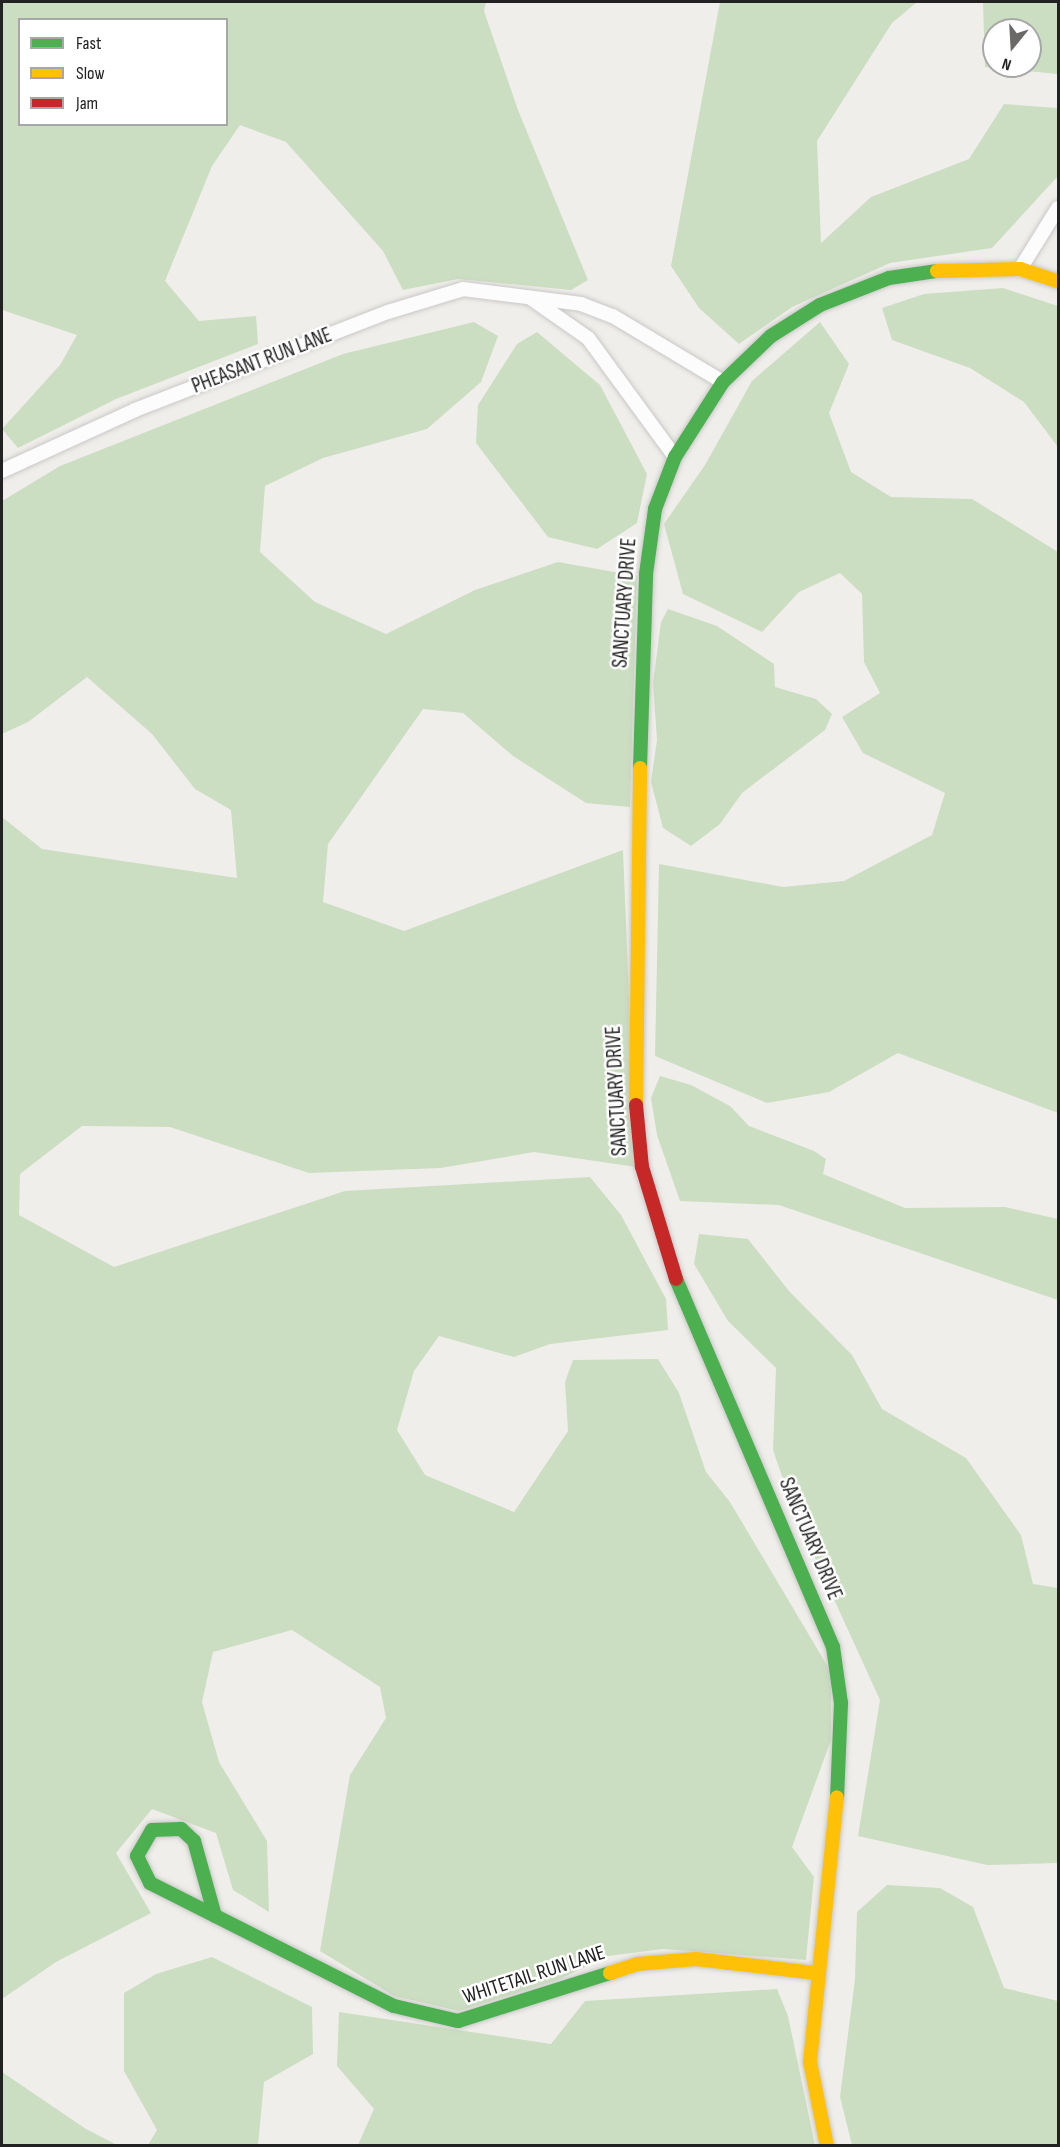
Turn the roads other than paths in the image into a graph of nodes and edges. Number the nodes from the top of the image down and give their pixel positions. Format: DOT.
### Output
graph roads {
  1 [pos="1059,208"];
  2 [pos="1020,269"];
  3 [pos="1059,281"];
  4 [pos="531,298"];
  5 [pos="723,382"];
  6 [pos="675,457"];
  7 [pos="2,471"];
  8 [pos="215,1916"];
  9 [pos="816,1973"];
  10 [pos="827,2145"];
  1 -- 2 [label="street"];
  2 -- 3 [label="street, SANCTUARY DRIVE"];
  2 -- 5 [label="street, SANCTUARY DRIVE"];
  4 -- 5 [label="street, PHEASANT RUN LANE"];
  4 -- 6 [label="street, PHEASANT RUN LANE"];
  4 -- 7 [label="street, PHEASANT RUN LANE"];
  5 -- 6 [label="street, SANCTUARY DRIVE"];
  6 -- 9 [label="street, SANCTUARY DRIVE"];
  8 -- 8 [label="street, WHITETAIL RUN LANE"];
  8 -- 9 [label="street, WHITETAIL RUN LANE"];
  9 -- 10 [label="street, SANCTUARY DRIVE"];
}
